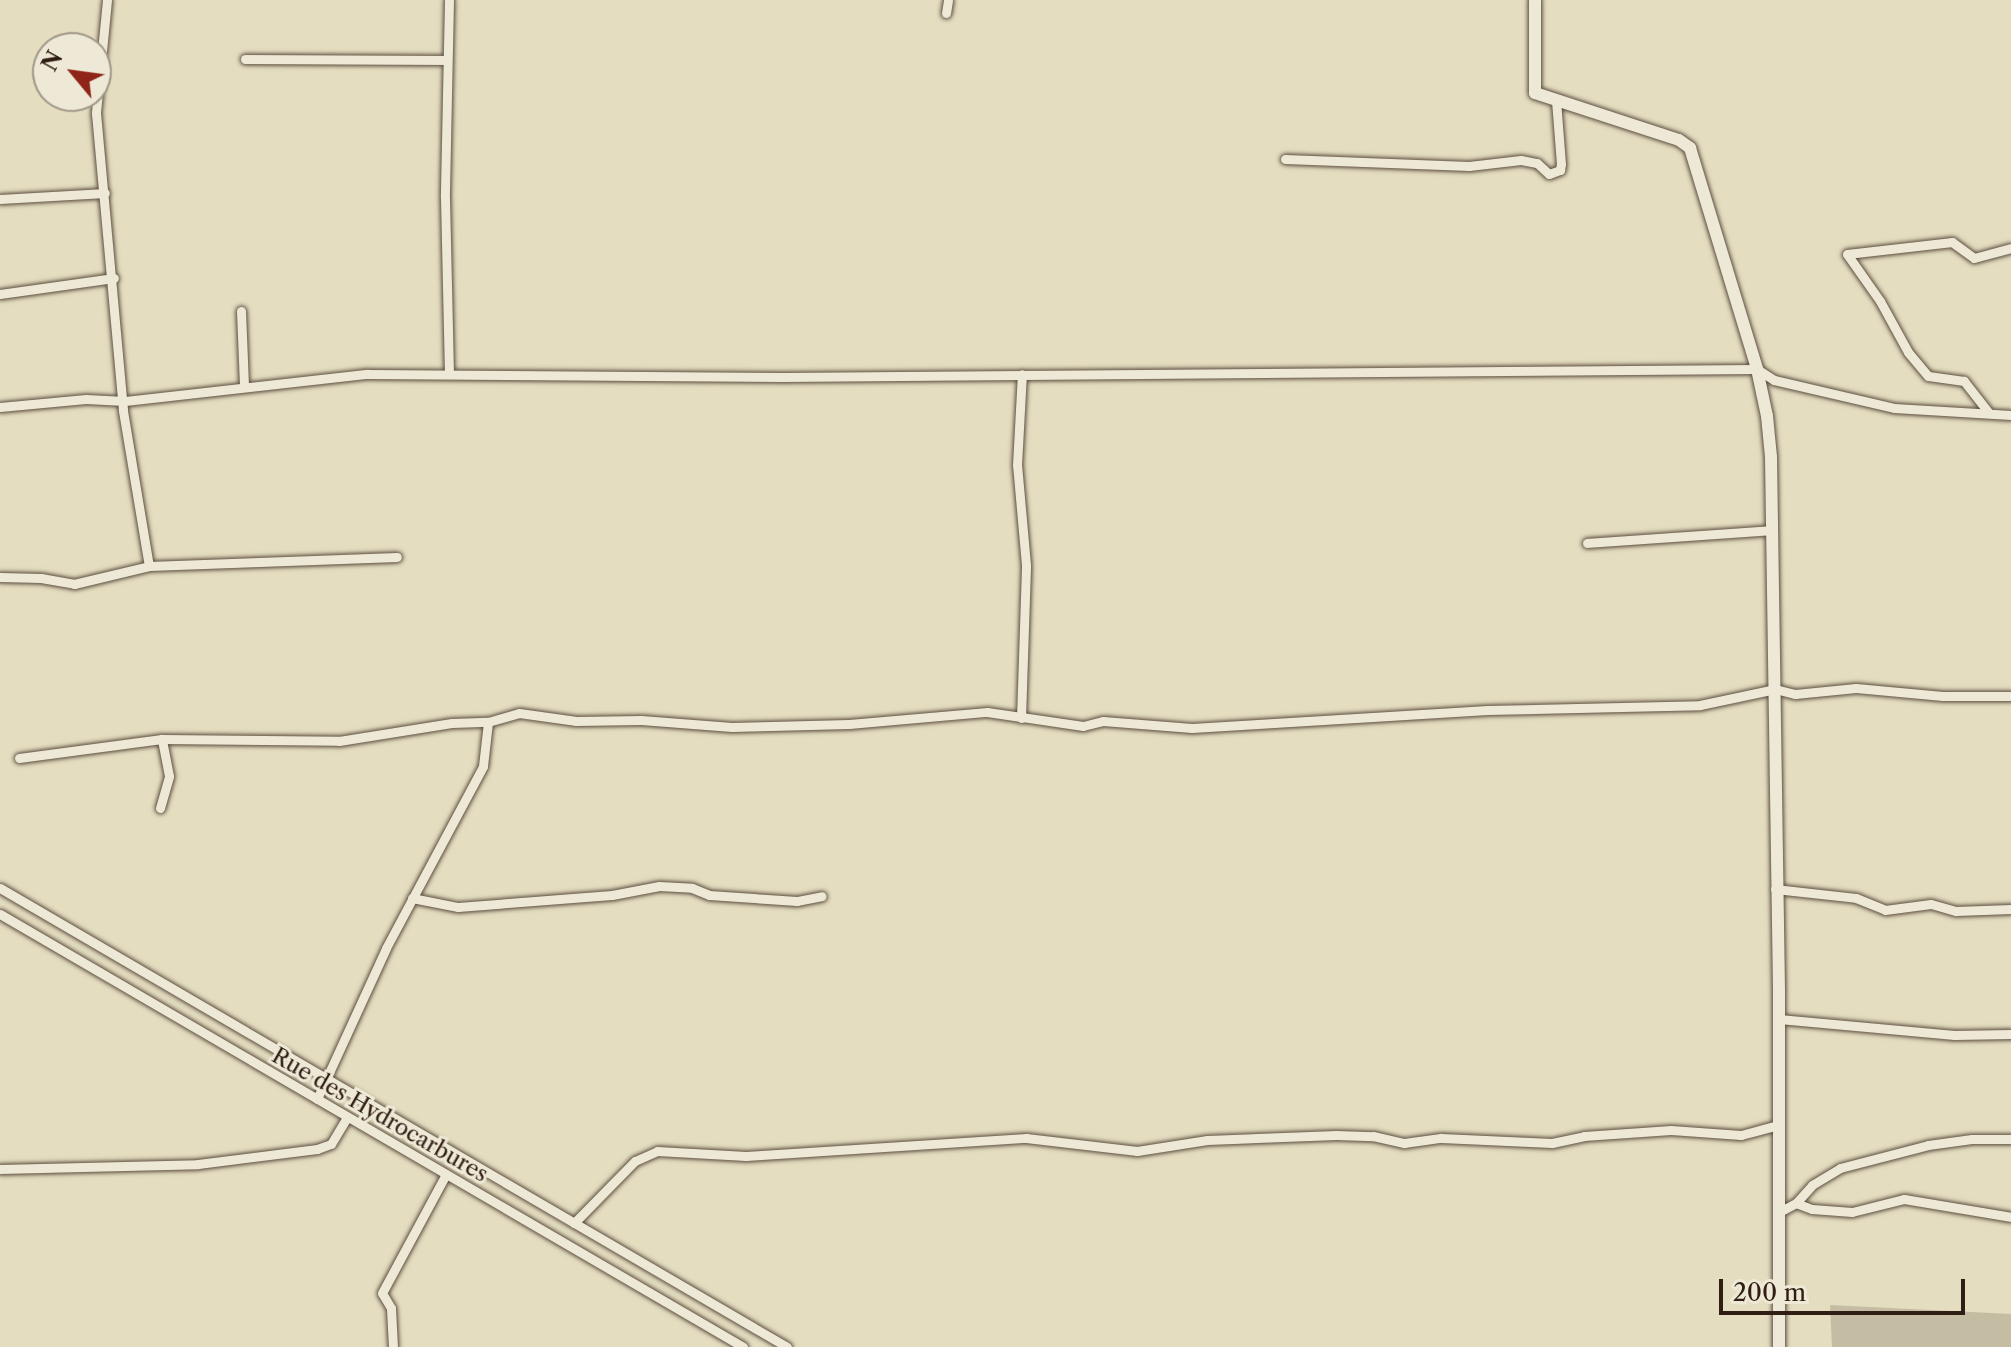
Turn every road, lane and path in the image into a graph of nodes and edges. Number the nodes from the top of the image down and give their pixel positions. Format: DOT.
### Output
graph roads {
  1 [pos="107,0"];
  2 [pos="449,0"];
  3 [pos="948,0"];
  4 [pos="1535,0"];
  5 [pos="946,13"];
  6 [pos="245,59"];
  7 [pos="447,60"];
  8 [pos="1556,101"];
  9 [pos="1285,159"];
  10 [pos="105,193"];
  11 [pos="0,199"];
  12 [pos="2011,248"];
  13 [pos="114,278"];
  14 [pos="0,294"];
  15 [pos="241,311"];
  16 [pos="1757,369"];
  17 [pos="449,373"];
  18 [pos="1022,374"];
  19 [pos="244,387"];
  20 [pos="125,401"];
  21 [pos="0,407"];
  22 [pos="1989,413"];
  23 [pos="2011,415"];
  24 [pos="1773,530"];
  25 [pos="1587,543"];
  26 [pos="397,557"];
  27 [pos="149,566"];
  28 [pos="0,577"];
  29 [pos="1775,689"];
  30 [pos="2011,696"];
  31 [pos="1021,718"];
  32 [pos="488,722"];
  33 [pos="162,739"];
  34 [pos="19,758"];
  35 [pos="160,808"];
  36 [pos="0,888"];
  37 [pos="1775,889"];
  38 [pos="822,896"];
  39 [pos="412,898"];
  40 [pos="2011,909"];
  41 [pos="0,914"];
  42 [pos="1779,1019"];
  43 [pos="2011,1034"];
  44 [pos="328,1079"];
  45 [pos="317,1099"];
  46 [pos="347,1117"];
  47 [pos="1779,1125"];
  48 [pos="2011,1139"];
  49 [pos="0,1169"];
  50 [pos="446,1174"];
  51 [pos="1796,1203"];
  52 [pos="1781,1211"];
  53 [pos="2011,1217"];
  54 [pos="574,1223"];
  55 [pos="393,1347"];
  56 [pos="743,1347"];
  57 [pos="787,1347"];
  58 [pos="1779,1347"];
  1 -- 10 [label="street"];
  2 -- 7 [label="street"];
  3 -- 5 [label="street"];
  4 -- 8 [label="street"];
  6 -- 7 [label="street"];
  7 -- 17 [label="street"];
  8 -- 9 [label="street"];
  8 -- 16 [label="street"];
  10 -- 11 [label="street"];
  10 -- 13 [label="street"];
  12 -- 22 [label="street"];
  13 -- 14 [label="street"];
  13 -- 20 [label="street"];
  15 -- 19 [label="street"];
  16 -- 18 [label="street"];
  16 -- 22 [label="street"];
  16 -- 24 [label="street"];
  17 -- 18 [label="street"];
  17 -- 19 [label="street"];
  18 -- 31 [label="street"];
  19 -- 20 [label="street"];
  20 -- 21 [label="street"];
  20 -- 27 [label="street"];
  22 -- 23 [label="street"];
  24 -- 25 [label="street"];
  24 -- 29 [label="street"];
  26 -- 27 [label="street"];
  27 -- 28 [label="street"];
  29 -- 30 [label="street"];
  29 -- 31 [label="street"];
  29 -- 37 [label="street"];
  31 -- 32 [label="street"];
  32 -- 33 [label="street"];
  32 -- 39 [label="street"];
  33 -- 34 [label="street"];
  33 -- 35 [label="street"];
  36 -- 44 [label="street"];
  37 -- 40 [label="street"];
  37 -- 42 [label="street"];
  38 -- 39 [label="street"];
  39 -- 44 [label="street"];
  41 -- 45 [label="street, Rue des Hydrocarbures"];
  42 -- 43 [label="street"];
  42 -- 47 [label="street"];
  44 -- 45 [label="street"];
  44 -- 54 [label="street"];
  45 -- 46 [label="street, Rue des Hydrocarbures"];
  46 -- 49 [label="street"];
  46 -- 50 [label="street, Rue des Hydrocarbures"];
  47 -- 52 [label="street"];
  47 -- 54 [label="street"];
  48 -- 51 [label="street"];
  50 -- 55 [label="street"];
  50 -- 56 [label="street, Rue des Hydrocarbures"];
  51 -- 52 [label="street"];
  51 -- 53 [label="street"];
  52 -- 58 [label="street"];
  54 -- 57 [label="street"];
}
